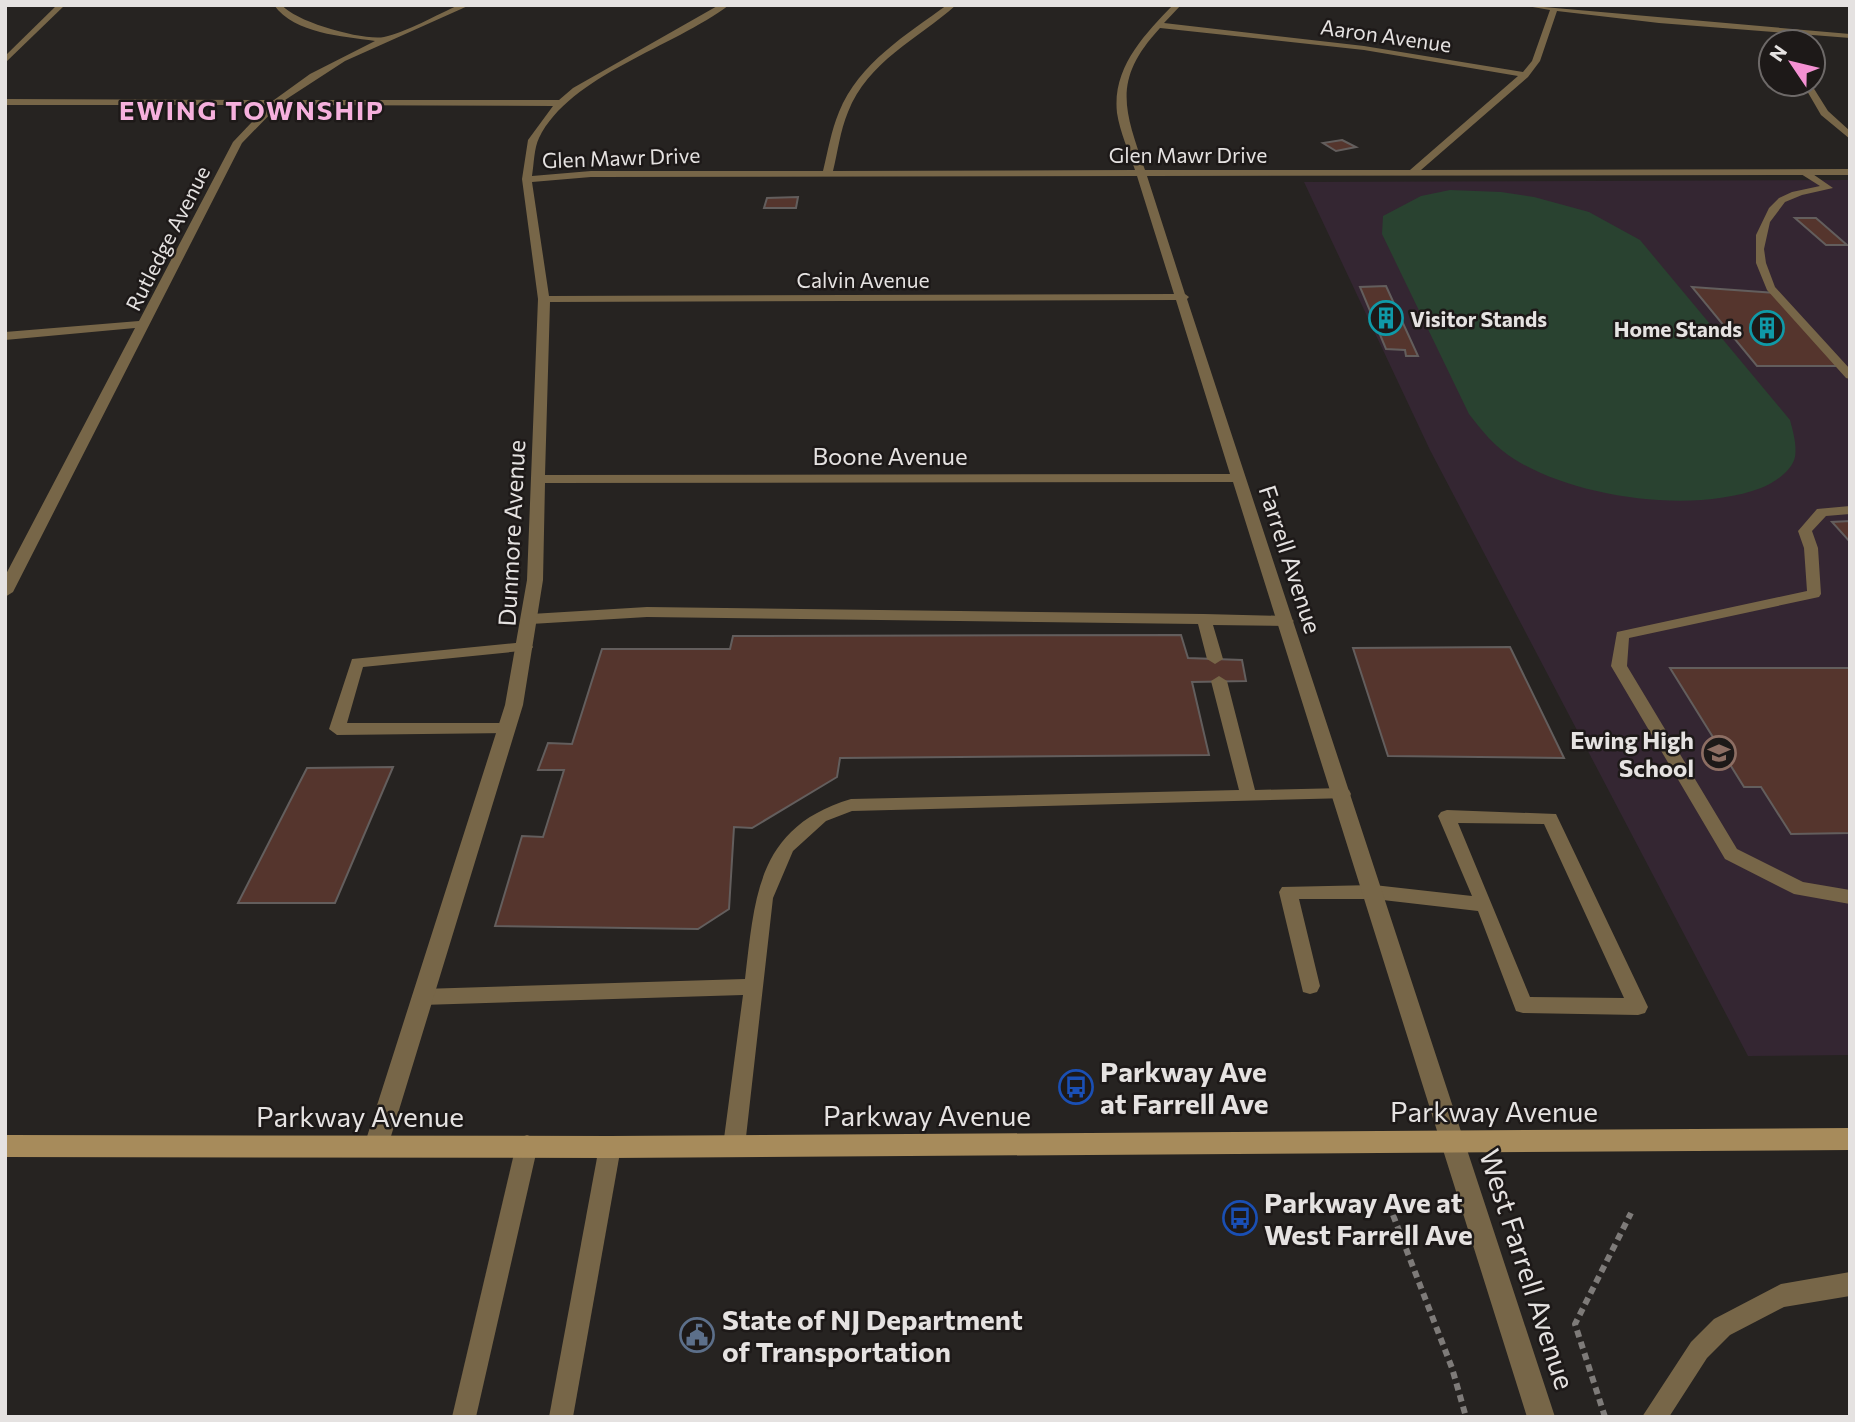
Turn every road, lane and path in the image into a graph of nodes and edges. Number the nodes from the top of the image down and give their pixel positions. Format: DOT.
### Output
graph roads {
  1 [pos="61,5"];
  2 [pos="278,5"];
  3 [pos="466,5"];
  4 [pos="724,5"];
  5 [pos="952,5"];
  6 [pos="1177,5"];
  7 [pos="1525,5"];
  8 [pos="1554,9"];
  9 [pos="1158,25"];
  10 [pos="1757,32"];
  11 [pos="1850,36"];
  12 [pos="1827,37"];
  13 [pos="386,41"];
  14 [pos="5,61"];
  15 [pos="1525,75"];
  16 [pos="1815,98"];
  17 [pos="276,101"];
  18 [pos="5,102"];
  19 [pos="560,103"];
  20 [pos="1850,136"];
  21 [pos="1804,172"];
  22 [pos="1850,172"];
  23 [pos="1142,173"];
  24 [pos="1413,173"];
  25 [pos="827,174"];
  26 [pos="527,179"];
  27 [pos="1183,297"];
  28 [pos="544,299"];
  29 [pos="145,324"];
  30 [pos="5,336"];
  31 [pos="1850,376"];
  32 [pos="1241,478"];
  33 [pos="539,479"];
  34 [pos="1850,510"];
  35 [pos="5,592"];
  36 [pos="531,619"];
  37 [pos="1204,619"];
  38 [pos="1287,621"];
  39 [pos="526,647"];
  40 [pos="1215,659"];
  41 [pos="1219,681"];
  42 [pos="507,729"];
  43 [pos="1248,794"];
  44 [pos="1343,794"];
  45 [pos="1374,892"];
  46 [pos="1850,897"];
  47 [pos="1485,905"];
  48 [pos="1310,986"];
  49 [pos="755,987"];
  50 [pos="422,997"];
  51 [pos="1850,1139"];
  52 [pos="1454,1141"];
  53 [pos="527,1145"];
  54 [pos="5,1146"];
  55 [pos="376,1146"];
  56 [pos="734,1146"];
  57 [pos="610,1147"];
  58 [pos="1631,1213"];
  59 [pos="1394,1215"];
  60 [pos="1850,1284"];
  61 [pos="464,1417"];
  62 [pos="561,1417"];
  63 [pos="1466,1417"];
  64 [pos="1541,1417"];
  65 [pos="1605,1417"];
  66 [pos="1654,1417"];
  1 -- 14 [label="street"];
  2 -- 13 [label="street"];
  3 -- 13 [label="street, Rutledge Avenue"];
  4 -- 19 [label="street, Dunmore Avenue"];
  5 -- 25 [label="street"];
  6 -- 9 [label="street, Farrell Avenue"];
  7 -- 8 [label="street"];
  8 -- 10 [label="street"];
  8 -- 15 [label="street"];
  9 -- 15 [label="street, Aaron Avenue"];
  9 -- 23 [label="street, Farrell Avenue"];
  11 -- 12 [label="street"];
  13 -- 17 [label="street, Rutledge Avenue"];
  15 -- 24 [label="street"];
  16 -- 20 [label="street"];
  17 -- 18 [label="street"];
  17 -- 19 [label="street"];
  17 -- 29 [label="street, Rutledge Avenue"];
  19 -- 26 [label="street, Dunmore Avenue"];
  21 -- 22 [label="street, Glen Mawr Drive"];
  21 -- 24 [label="street, Glen Mawr Drive"];
  21 -- 31 [label="lane"];
  23 -- 24 [label="street, Glen Mawr Drive"];
  23 -- 25 [label="street, Glen Mawr Drive"];
  23 -- 27 [label="street, Farrell Avenue"];
  25 -- 26 [label="street, Glen Mawr Drive"];
  26 -- 28 [label="street, Dunmore Avenue"];
  27 -- 28 [label="street, Calvin Avenue"];
  27 -- 32 [label="street, Farrell Avenue"];
  28 -- 33 [label="street, Dunmore Avenue"];
  29 -- 30 [label="street"];
  29 -- 35 [label="street, Rutledge Avenue"];
  32 -- 33 [label="street, Boone Avenue"];
  32 -- 38 [label="street, Farrell Avenue"];
  33 -- 36 [label="street, Dunmore Avenue"];
  34 -- 46 [label="lane"];
  36 -- 37 [label="lane"];
  36 -- 39 [label="street, Dunmore Avenue"];
  37 -- 38 [label="lane"];
  37 -- 40 [label="lane"];
  38 -- 44 [label="street, Farrell Avenue"];
  39 -- 42 [label="street, Dunmore Avenue"];
  39 -- 42 [label="lane"];
  41 -- 43 [label="lane"];
  42 -- 50 [label="street, Dunmore Avenue"];
  43 -- 44 [label="lane"];
  43 -- 49 [label="lane"];
  44 -- 45 [label="street, Farrell Avenue"];
  45 -- 47 [label="lane"];
  45 -- 48 [label="lane"];
  45 -- 52 [label="street, Farrell Avenue"];
  47 -- 47 [label="lane"];
  49 -- 50 [label="lane"];
  49 -- 56 [label="lane"];
  50 -- 55 [label="street, Dunmore Avenue"];
  51 -- 52 [label="main road, Parkway Avenue"];
  52 -- 56 [label="main road, Parkway Avenue"];
  52 -- 64 [label="street, West Farrell Avenue"];
  53 -- 55 [label="main road, Parkway Avenue"];
  53 -- 57 [label="main road, Parkway Avenue"];
  53 -- 61 [label="lane"];
  54 -- 55 [label="main road, Parkway Avenue"];
  56 -- 57 [label="main road, Parkway Avenue"];
  57 -- 62 [label="lane"];
  58 -- 65 [label="path"];
  59 -- 63 [label="path"];
  60 -- 66 [label="lane"];
}
